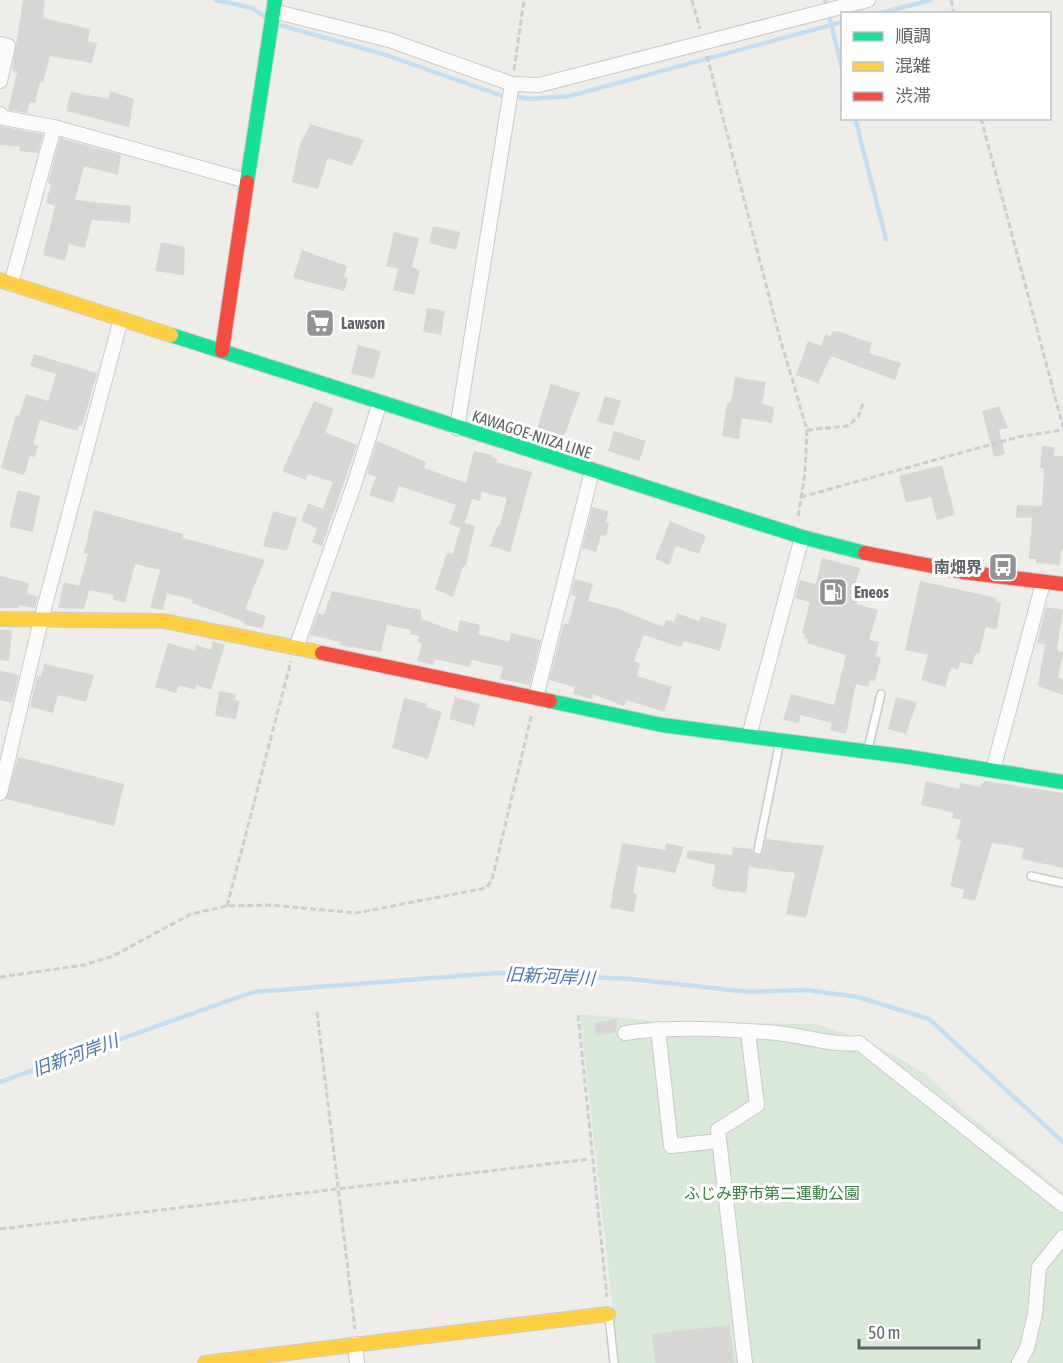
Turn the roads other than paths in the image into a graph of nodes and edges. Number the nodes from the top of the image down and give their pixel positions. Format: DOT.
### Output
graph roads {
  1 [pos="868,0"];
  2 [pos="274,5"];
  3 [pos="0,44"];
  4 [pos="0,81"];
  5 [pos="512,84"];
  6 [pos="0,114"];
  7 [pos="54,127"];
  8 [pos="247,181"];
  9 [pos="6,282"];
  10 [pos="121,320"];
  11 [pos="222,351"];
  12 [pos="380,402"];
  13 [pos="458,428"];
  14 [pos="592,471"];
  15 [pos="798,536"];
  16 [pos="1043,583"];
  17 [pos="1063,584"];
  18 [pos="0,620"];
  19 [pos="41,620"];
  20 [pos="296,648"];
  21 [pos="881,694"];
  22 [pos="536,697"];
  23 [pos="748,736"];
  24 [pos="780,740"];
  25 [pos="867,752"];
  26 [pos="993,770"];
  27 [pos="1063,782"];
  28 [pos="0,793"];
  29 [pos="758,850"];
  30 [pos="1031,876"];
  31 [pos="1063,883"];
  32 [pos="658,1029"];
  33 [pos="748,1032"];
  34 [pos="625,1033"];
  35 [pos="719,1141"];
  36 [pos="1063,1205"];
  37 [pos="1063,1238"];
  38 [pos="608,1314"];
  39 [pos="355,1344"];
  40 [pos="205,1363"];
  41 [pos="357,1363"];
  42 [pos="614,1363"];
  43 [pos="745,1363"];
  44 [pos="1019,1363"];
  1 -- 5 [label="street"];
  2 -- 5 [label="street"];
  2 -- 8 [label="street"];
  3 -- 4 [label="street"];
  5 -- 13 [label="street"];
  6 -- 7 [label="street"];
  7 -- 8 [label="street"];
  7 -- 9 [label="street"];
  8 -- 11 [label="street"];
  9 -- 10 [label="street, KAWAGOE-NIIZA LINE"];
  10 -- 11 [label="street, KAWAGOE-NIIZA LINE"];
  10 -- 19 [label="street"];
  11 -- 12 [label="street, KAWAGOE-NIIZA LINE"];
  12 -- 13 [label="street, KAWAGOE-NIIZA LINE"];
  12 -- 20 [label="street"];
  13 -- 14 [label="street, KAWAGOE-NIIZA LINE"];
  14 -- 15 [label="street, KAWAGOE-NIIZA LINE"];
  14 -- 22 [label="street"];
  15 -- 16 [label="street, KAWAGOE-NIIZA LINE"];
  15 -- 23 [label="street"];
  16 -- 17 [label="street, KAWAGOE-NIIZA LINE"];
  16 -- 26 [label="street"];
  18 -- 19 [label="street"];
  19 -- 20 [label="street"];
  19 -- 28 [label="street"];
  20 -- 22 [label="street"];
  21 -- 25 [label="lane"];
  22 -- 23 [label="street"];
  23 -- 24 [label="street"];
  24 -- 25 [label="street"];
  24 -- 29 [label="lane"];
  25 -- 26 [label="street"];
  26 -- 27 [label="street"];
  30 -- 31 [label="lane"];
  32 -- 33 [label="street"];
  32 -- 34 [label="street"];
  32 -- 35 [label="street"];
  33 -- 35 [label="street"];
  33 -- 36 [label="street"];
  35 -- 43 [label="street"];
  37 -- 44 [label="street"];
  38 -- 39 [label="street"];
  38 -- 42 [label="lane"];
  39 -- 40 [label="street"];
  39 -- 41 [label="street"];
}
